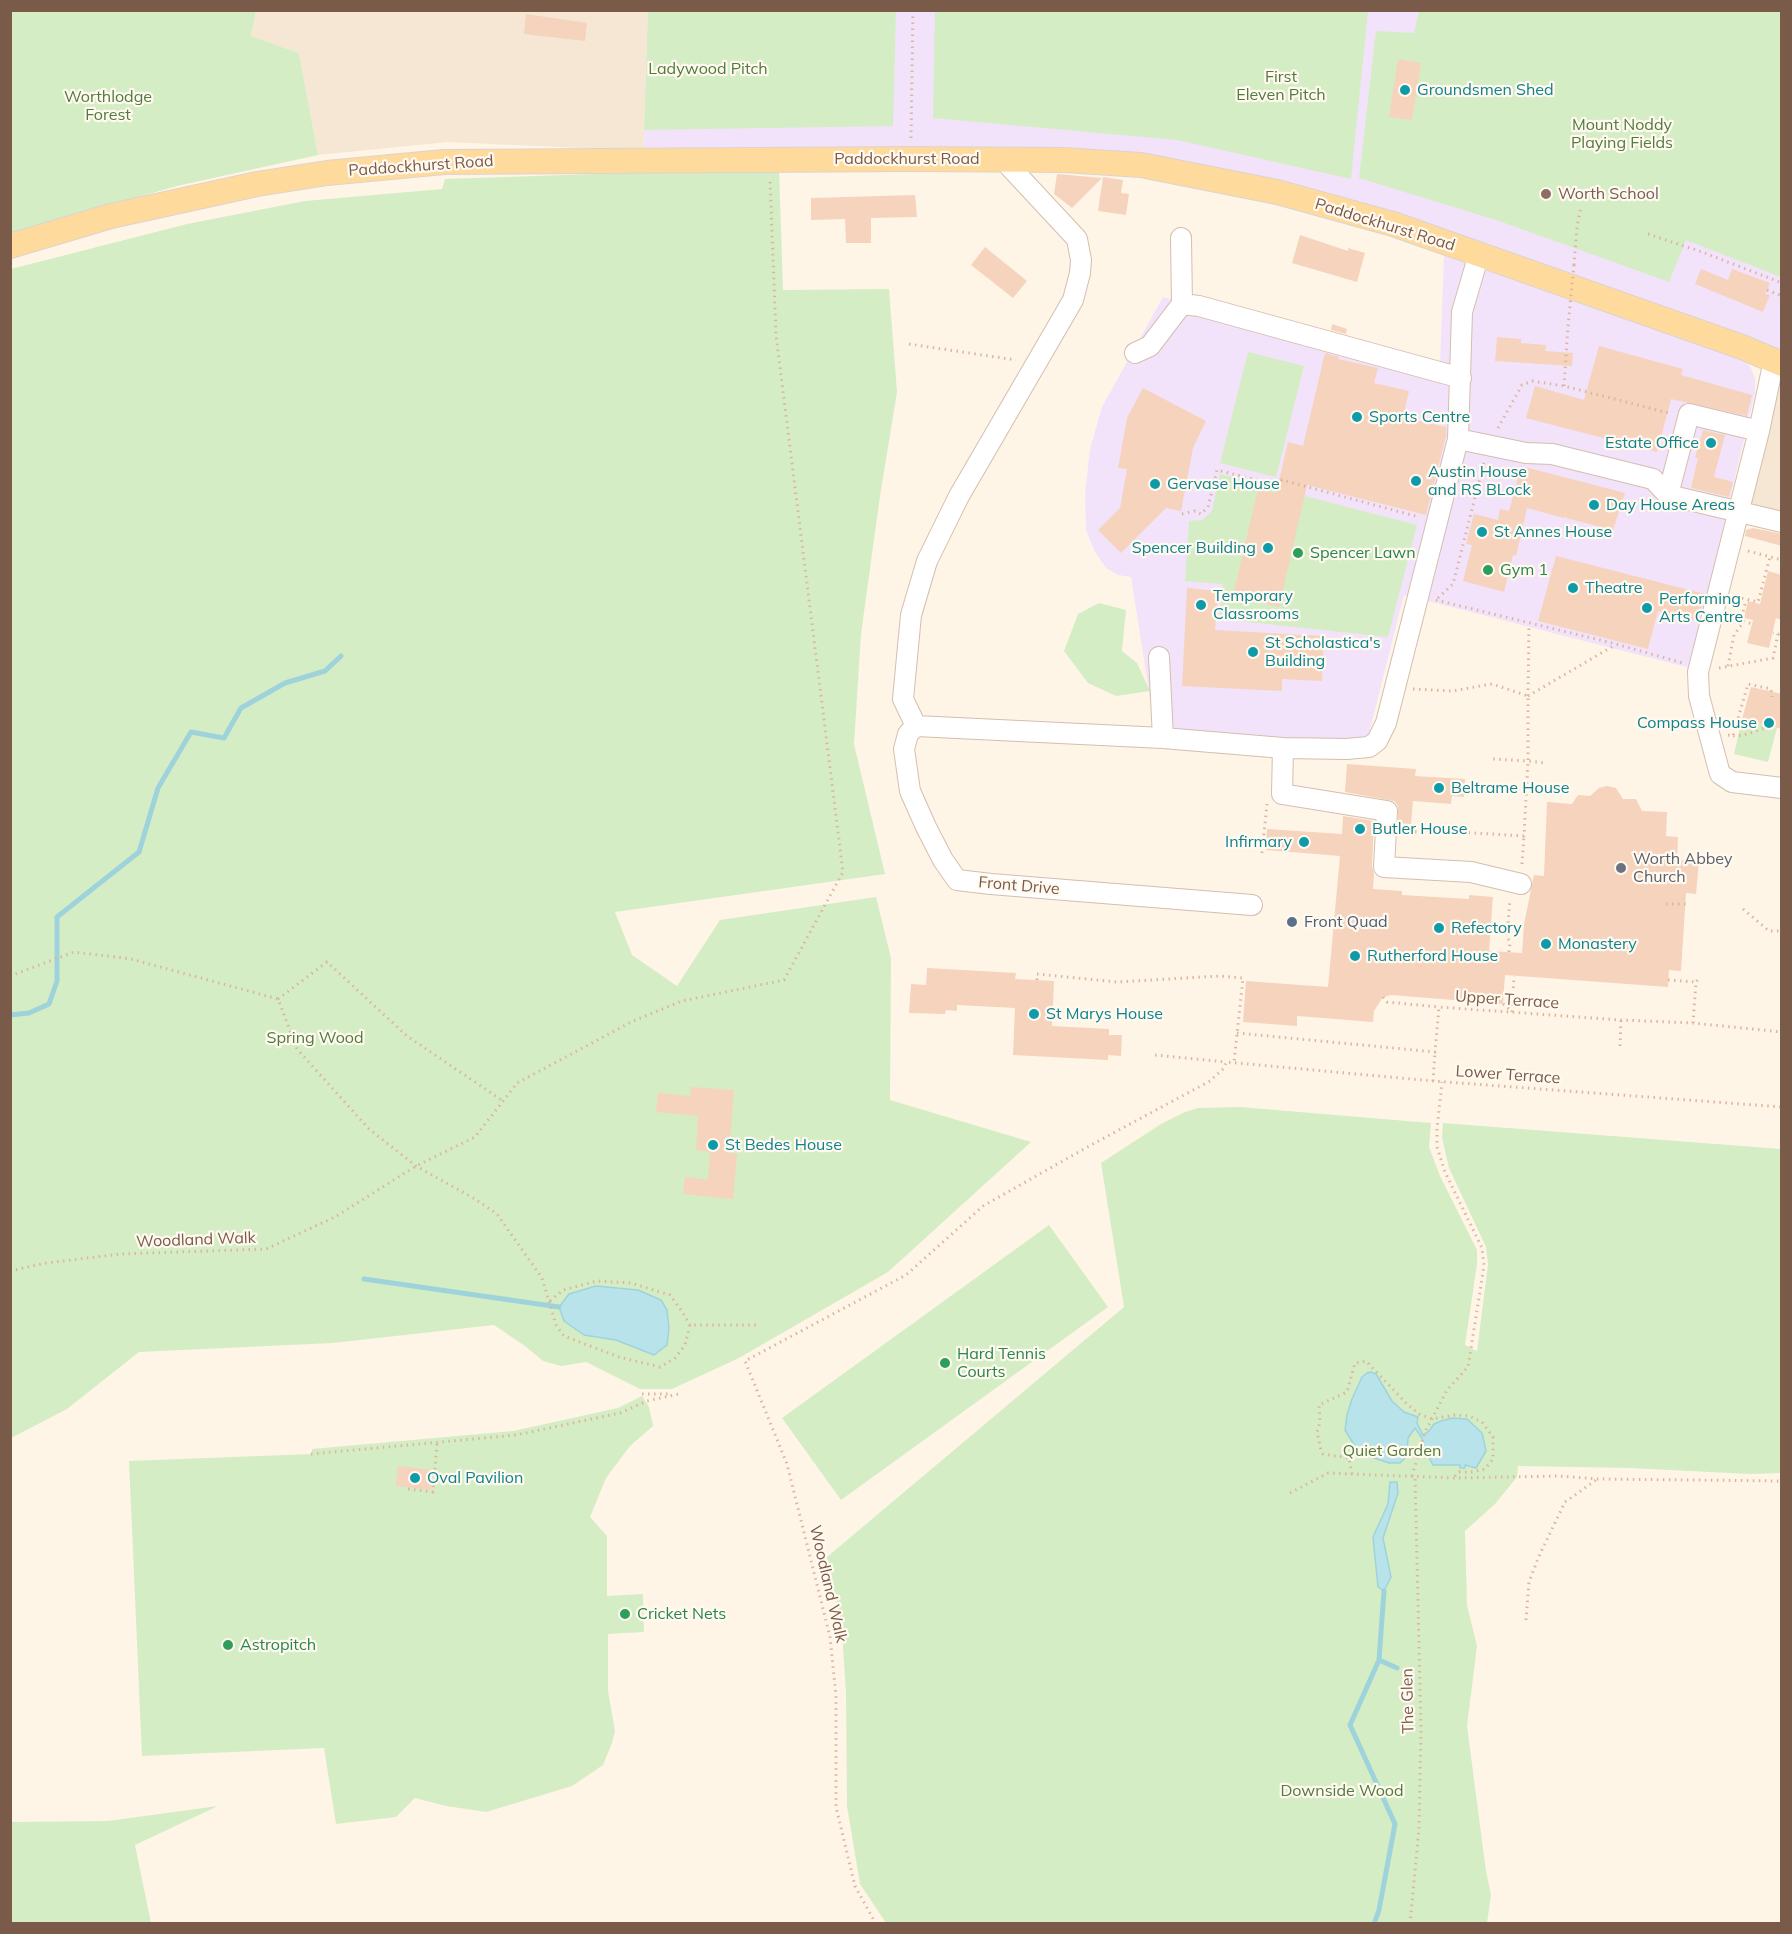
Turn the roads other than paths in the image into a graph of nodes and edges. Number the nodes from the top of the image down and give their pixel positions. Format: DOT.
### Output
graph roads {
  1 [pos="1007,160"];
  2 [pos="1181,238"];
  3 [pos="10,246"];
  4 [pos="1479,254"];
  5 [pos="1182,304"];
  6 [pos="1135,353"];
  7 [pos="1778,362"];
  8 [pos="1461,378"];
  9 [pos="1759,431"];
  10 [pos="1458,439"];
  11 [pos="1668,495"];
  12 [pos="1739,511"];
  13 [pos="1782,522"];
  14 [pos="1159,657"];
  15 [pos="916,726"];
  16 [pos="1163,738"];
  17 [pos="1283,748"];
  18 [pos="1782,788"];
  19 [pos="1521,884"];
  20 [pos="1252,905"];
  1 -- 3 [label="main road, Paddockhurst Road"];
  1 -- 4 [label="main road, Paddockhurst Road"];
  1 -- 15 [label="lane"];
  2 -- 5 [label="lane"];
  4 -- 7 [label="main road, Paddockhurst Road"];
  4 -- 8 [label="lane"];
  5 -- 6 [label="lane"];
  5 -- 8 [label="lane"];
  7 -- 9 [label="lane"];
  8 -- 10 [label="lane"];
  9 -- 11 [label="lane"];
  9 -- 12 [label="lane"];
  10 -- 11 [label="lane"];
  10 -- 17 [label="lane"];
  11 -- 12 [label="lane"];
  12 -- 13 [label="lane"];
  12 -- 18 [label="lane"];
  14 -- 16 [label="lane"];
  15 -- 16 [label="lane"];
  15 -- 20 [label="lane, Front Drive"];
  16 -- 17 [label="lane"];
  17 -- 19 [label="lane"];
}
